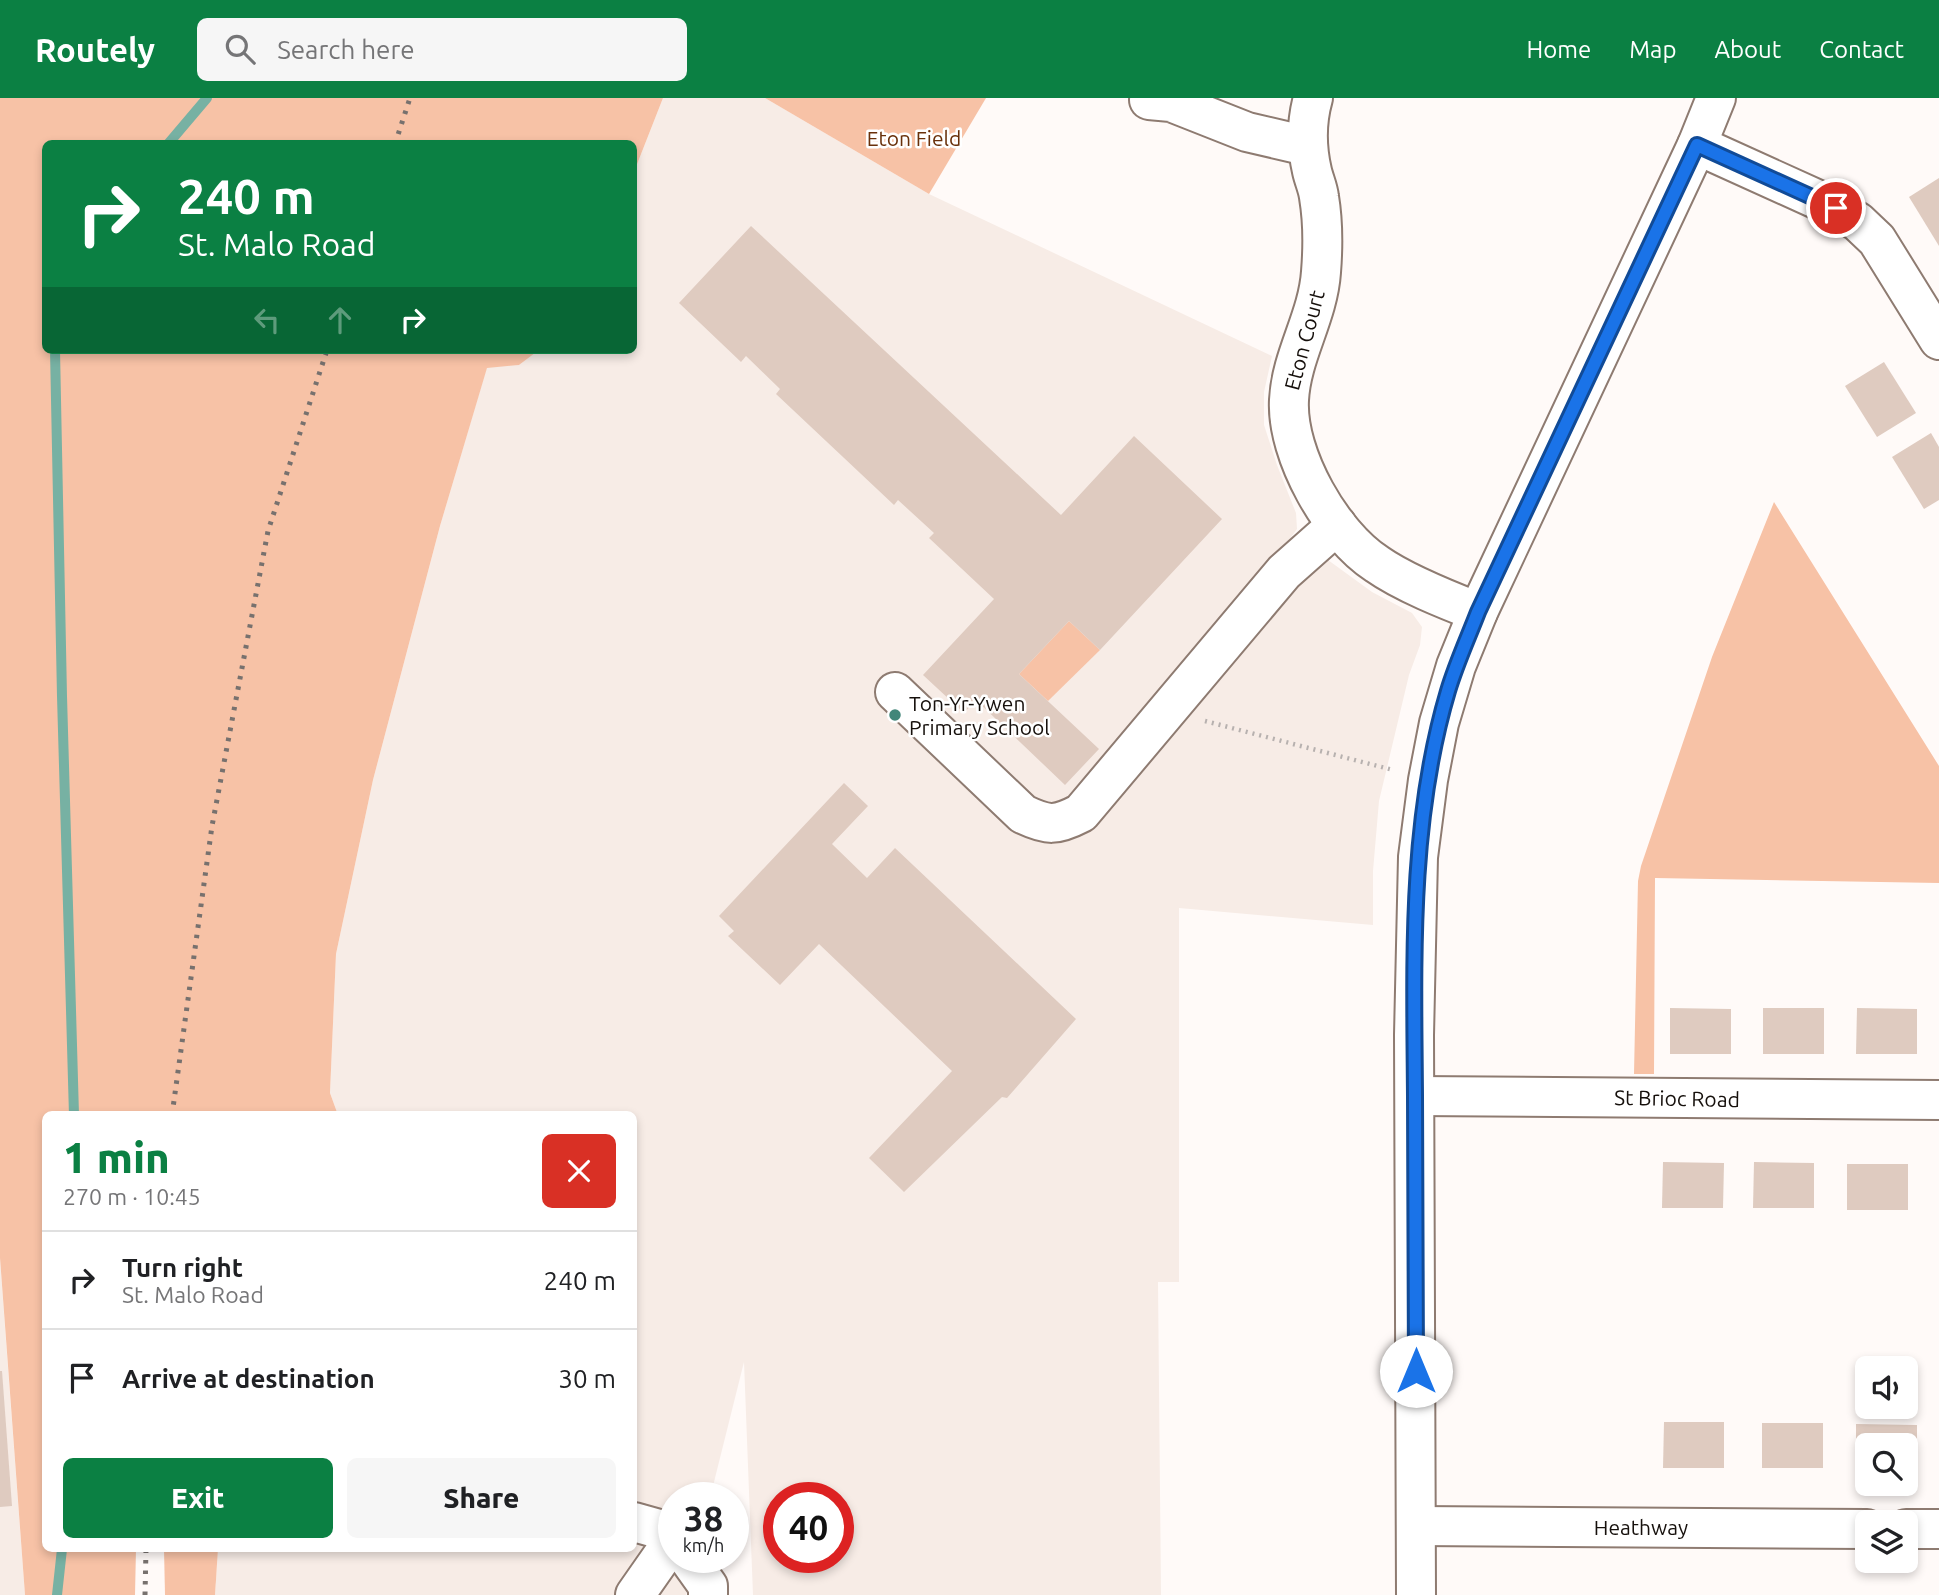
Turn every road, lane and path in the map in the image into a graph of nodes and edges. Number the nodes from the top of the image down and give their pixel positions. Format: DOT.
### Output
graph roads {
  1 [pos="1313,98"];
  2 [pos="1716,98"];
  3 [pos="1149,100"];
  4 [pos="1697,145"];
  5 [pos="1307,146"];
  6 [pos="1939,340"];
  7 [pos="1337,525"];
  8 [pos="1478,612"];
  9 [pos="895,692"];
  10 [pos="1167,711"];
  11 [pos="1393,770"];
  12 [pos="1415,1096"];
  13 [pos="1939,1100"];
  14 [pos="637,1523"];
  15 [pos="1416,1525"];
  16 [pos="658,1529"];
  17 [pos="1855,1529"];
  18 [pos="1918,1529"];
  19 [pos="1939,1529"];
  20 [pos="658,1570"];
  21 [pos="698,1573"];
  22 [pos="635,1595"];
  23 [pos="708,1595"];
  24 [pos="1416,1595"];
  1 -- 5 [label="street, Eton Court"];
  2 -- 4 [label="street"];
  3 -- 5 [label="street"];
  4 -- 6 [label="street"];
  4 -- 8 [label="street"];
  5 -- 7 [label="street, Eton Court"];
  7 -- 8 [label="street, Eton Court"];
  7 -- 10 [label="street"];
  8 -- 12 [label="street"];
  9 -- 10 [label="street"];
  10 -- 11 [label="path"];
  12 -- 13 [label="street, St Brioc Road"];
  12 -- 15 [label="street"];
  14 -- 16 [label="street"];
  15 -- 17 [label="street, Heathway"];
  15 -- 24 [label="street"];
  18 -- 19 [label="street"];
  20 -- 22 [label="street"];
  21 -- 23 [label="street"];
}
